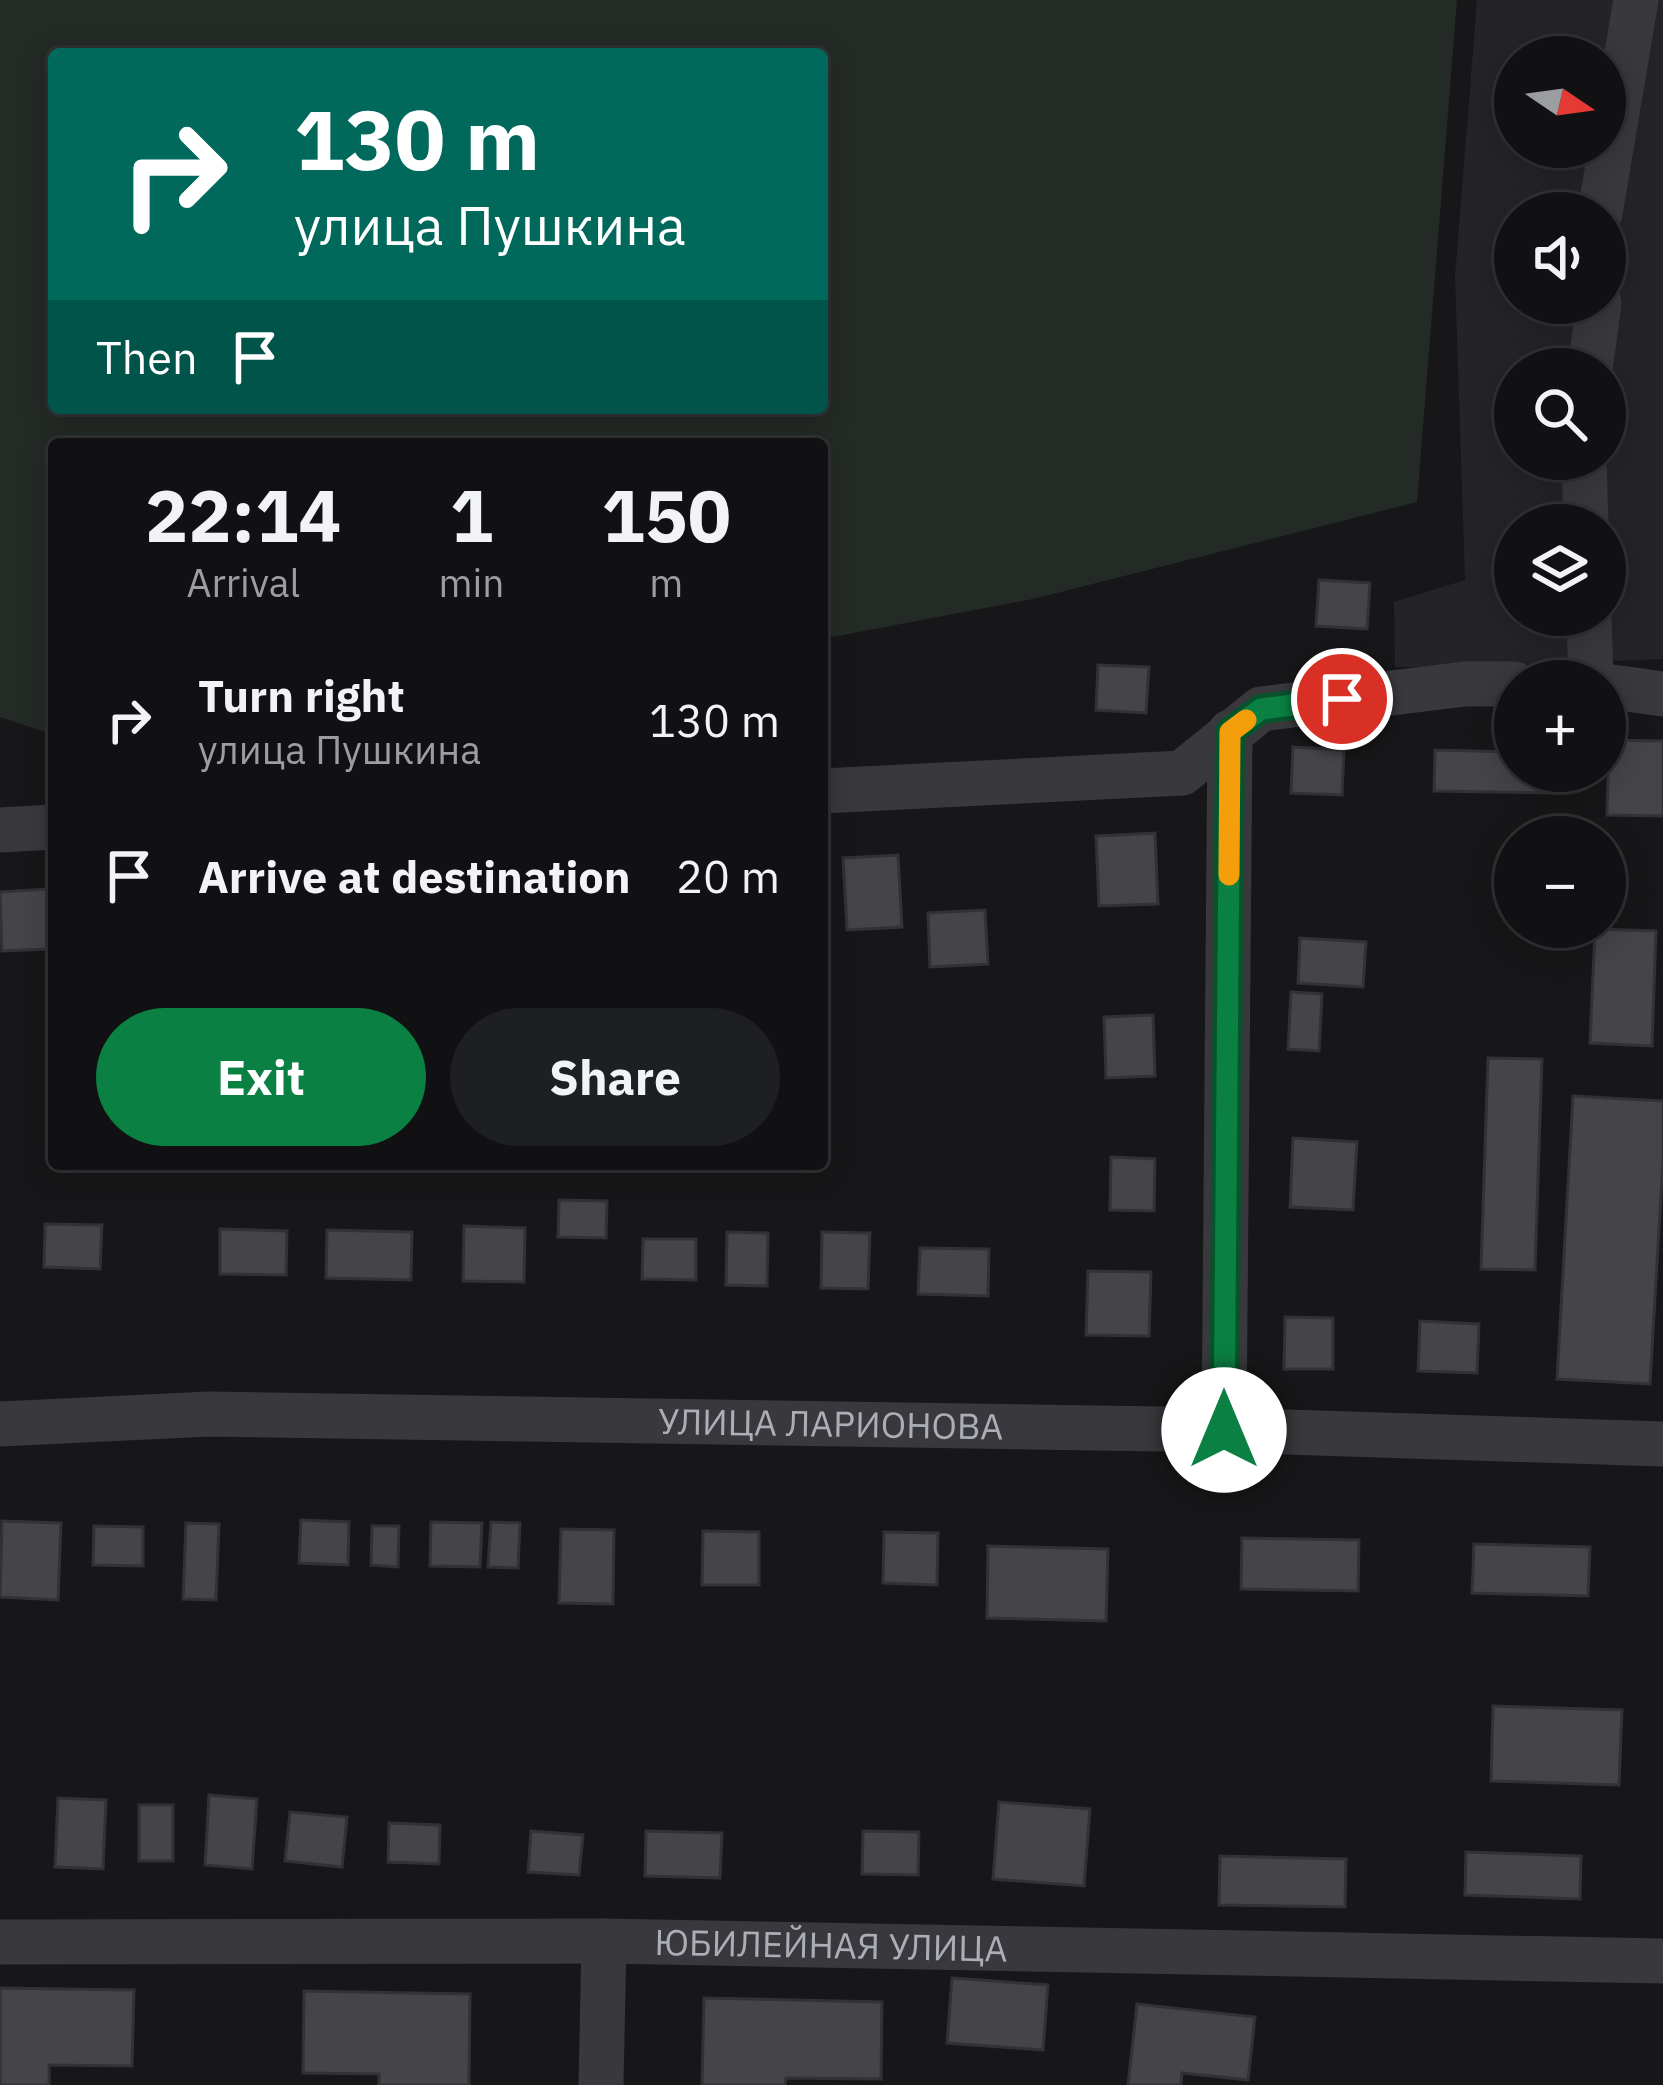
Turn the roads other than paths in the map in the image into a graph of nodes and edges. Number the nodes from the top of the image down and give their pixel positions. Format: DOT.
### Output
graph roads {
  1 [pos="1636,0"];
  2 [pos="1604,192"];
  3 [pos="1494,684"];
  4 [pos="1626,689"];
  5 [pos="1663,694"];
  6 [pos="1230,732"];
  7 [pos="828,790"];
  8 [pos="48,827"];
  9 [pos="0,830"];
  10 [pos="0,1424"];
  11 [pos="1224,1430"];
  12 [pos="1663,1444"];
  13 [pos="604,1941"];
  14 [pos="0,1942"];
  15 [pos="1663,1961"];
  16 [pos="601,2085"];
  1 -- 2 [label="street"];
  3 -- 6 [label="street"];
  4 -- 5 [label="street"];
  6 -- 7 [label="street"];
  6 -- 11 [label="street"];
  8 -- 9 [label="street"];
  10 -- 11 [label="street, УЛИЦА ЛАРИОНОВА"];
  11 -- 12 [label="street, УЛИЦА ЛАРИОНОВА"];
  13 -- 14 [label="street, ЮБИЛЕЙНАЯ УЛИЦА"];
  13 -- 15 [label="street, ЮБИЛЕЙНАЯ УЛИЦА"];
  13 -- 16 [label="street"];
}
